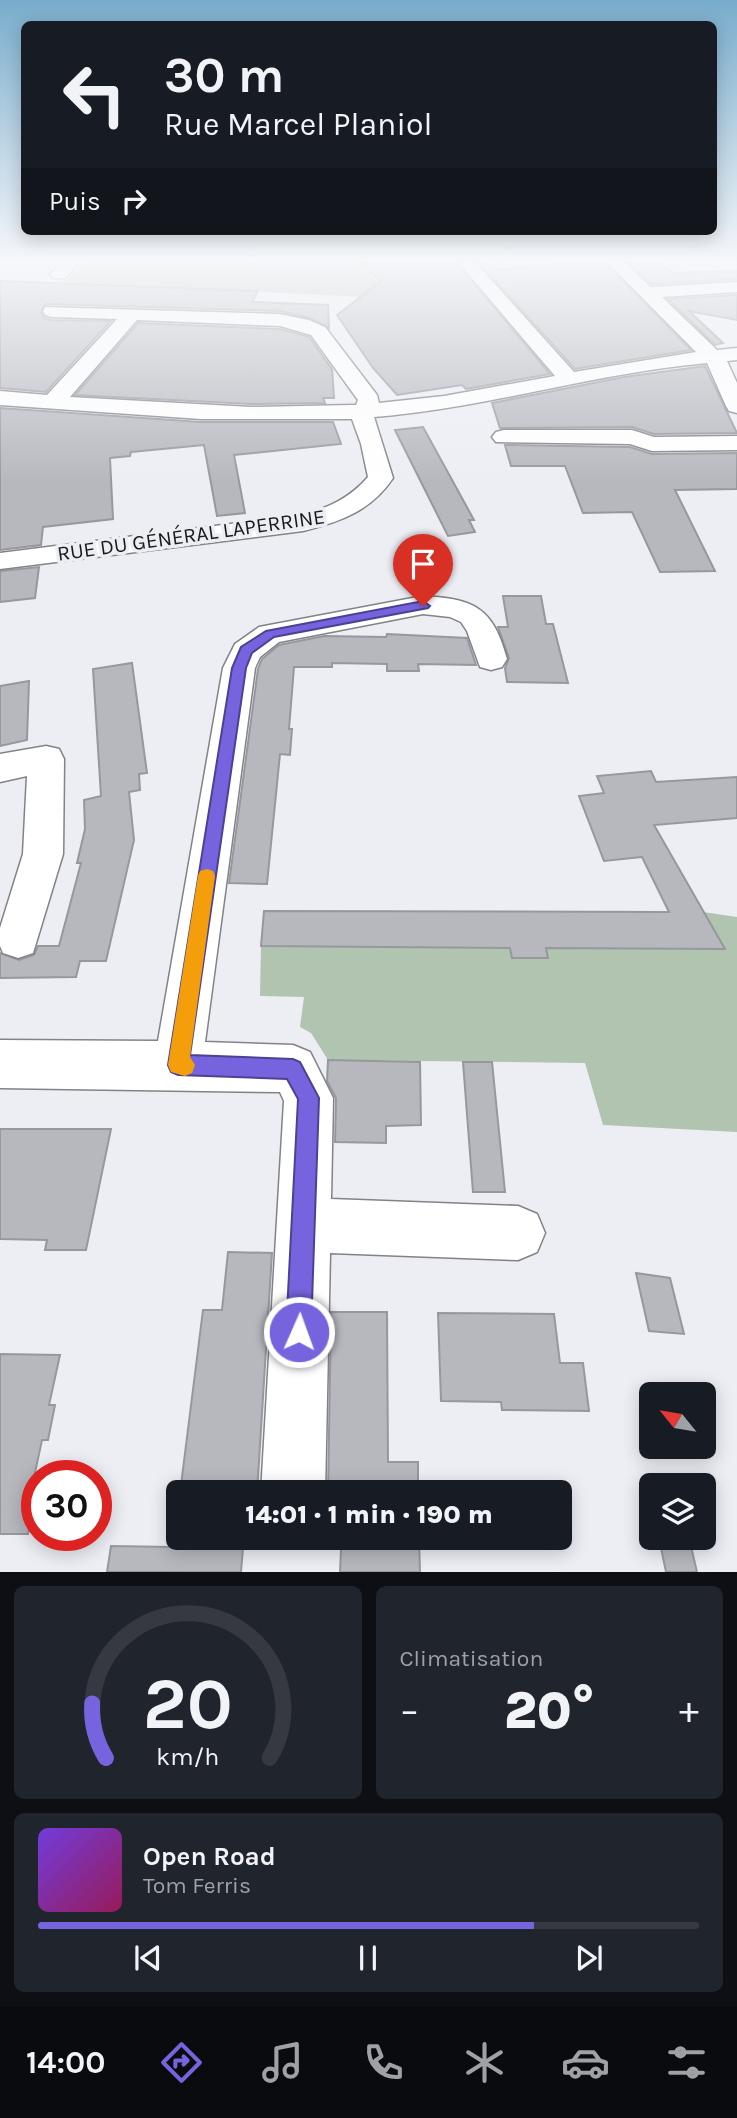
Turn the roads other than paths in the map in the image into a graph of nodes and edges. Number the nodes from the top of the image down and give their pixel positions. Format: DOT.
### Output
graph roads {
  1 [pos="112,336"];
  2 [pos="322,336"];
  3 [pos="532,336"];
  4 [pos="691,336"];
  5 [pos="737,354"];
  6 [pos="711,356"];
  7 [pos="570,380"];
  8 [pos="0,398"];
  9 [pos="53,402"];
  10 [pos="737,406"];
  11 [pos="365,410"];
  12 [pos="504,437"];
  13 [pos="737,443"];
  14 [pos="0,562"];
  15 [pos="491,659"];
  16 [pos="0,768"];
  17 [pos="18,939"];
  18 [pos="0,1064"];
  19 [pos="178,1065"];
  20 [pos="303,1225"];
  21 [pos="518,1233"];
  22 [pos="293,1480"];
  1 -- 9 [label="street"];
  2 -- 11 [label="street, RUE DU GÉNÉRAL LAPERRINE"];
  3 -- 7 [label="street"];
  4 -- 6 [label="street"];
  5 -- 6 [label="street"];
  6 -- 7 [label="street"];
  6 -- 10 [label="street"];
  7 -- 11 [label="street"];
  8 -- 9 [label="street"];
  9 -- 11 [label="street"];
  11 -- 14 [label="street, RUE DU GÉNÉRAL LAPERRINE"];
  12 -- 13 [label="street"];
  15 -- 19 [label="street"];
  16 -- 17 [label="street"];
  18 -- 19 [label="street"];
  19 -- 20 [label="street"];
  20 -- 21 [label="street"];
  20 -- 22 [label="street"];
}
